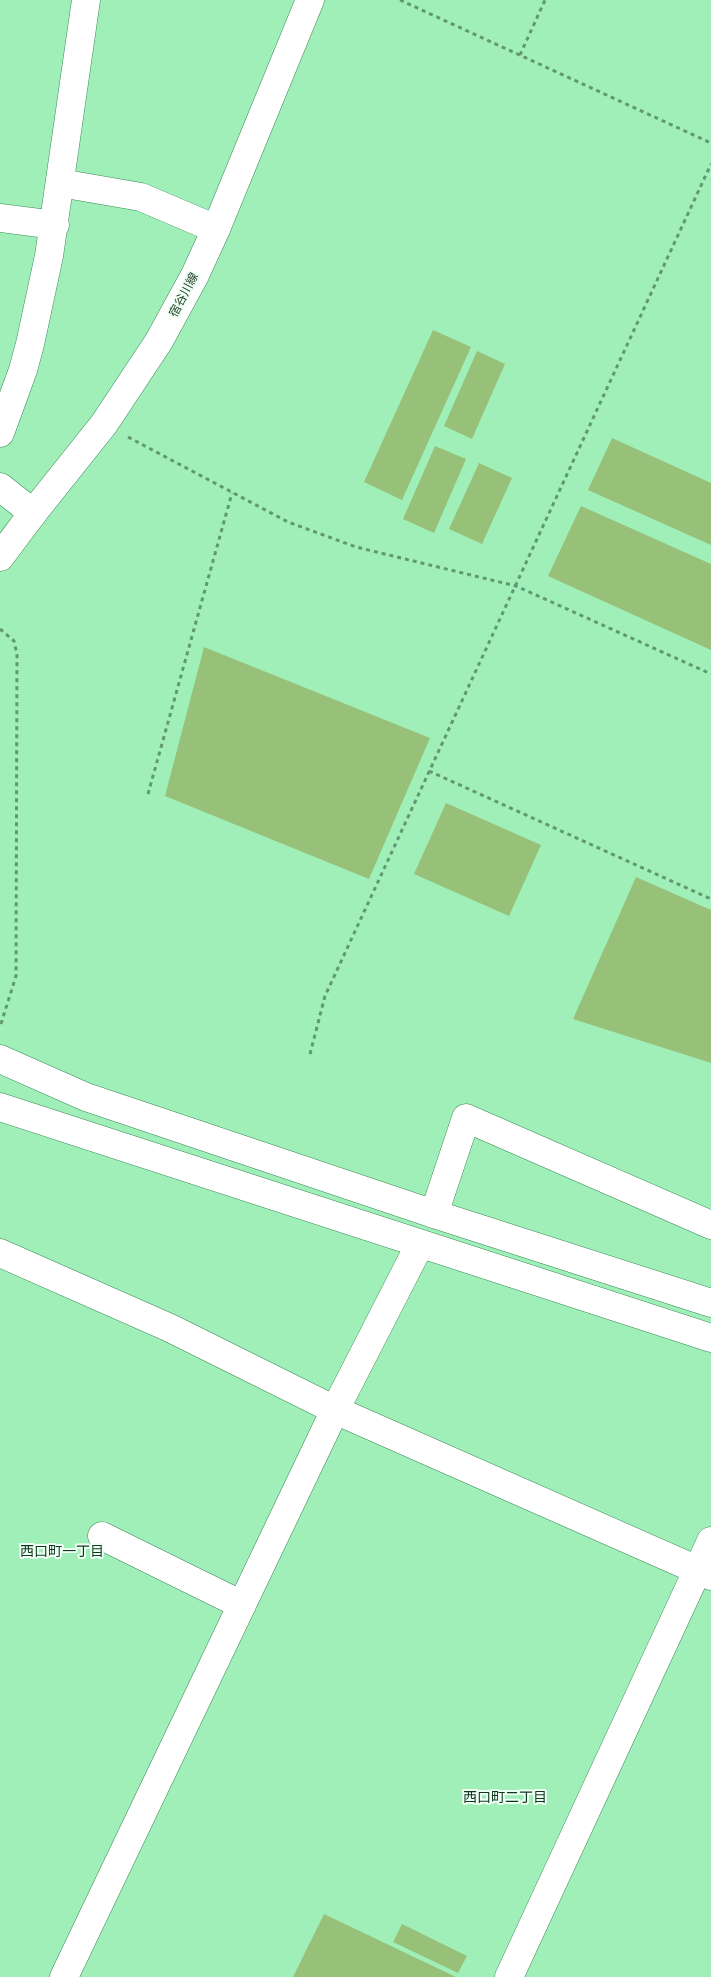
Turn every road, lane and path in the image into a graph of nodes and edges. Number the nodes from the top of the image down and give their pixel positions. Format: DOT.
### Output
graph roads {
  1 [pos="86,0"];
  2 [pos="310,0"];
  3 [pos="400,0"];
  4 [pos="546,0"];
  5 [pos="520,55"];
  6 [pos="711,143"];
  7 [pos="711,164"];
  8 [pos="60,183"];
  9 [pos="0,218"];
  10 [pos="55,225"];
  11 [pos="216,229"];
  12 [pos="104,424"];
  13 [pos="0,432"];
  14 [pos="0,487"];
  15 [pos="232,493"];
  16 [pos="32,512"];
  17 [pos="0,557"];
  18 [pos="516,586"];
  19 [pos="0,628"];
  20 [pos="711,674"];
  21 [pos="429,772"];
  22 [pos="148,794"];
  23 [pos="711,899"];
  24 [pos="0,1028"];
  25 [pos="310,1054"];
  26 [pos="0,1059"];
  27 [pos="0,1107"];
  28 [pos="434,1214"];
  29 [pos="711,1225"];
  30 [pos="420,1244"];
  31 [pos="0,1253"];
  32 [pos="711,1303"];
  33 [pos="711,1338"];
  34 [pos="335,1410"];
  35 [pos="102,1536"];
  36 [pos="711,1541"];
  37 [pos="704,1572"];
  38 [pos="242,1605"];
  39 [pos="64,1977"];
  40 [pos="509,1977"];
  1 -- 8 [label="street"];
  2 -- 11 [label="street, 宿谷川線"];
  3 -- 5 [label="path"];
  4 -- 5 [label="path"];
  5 -- 6 [label="path"];
  7 -- 18 [label="path"];
  8 -- 10 [label="street"];
  8 -- 11 [label="street"];
  9 -- 10 [label="street"];
  10 -- 13 [label="street"];
  11 -- 12 [label="street, 宿谷川線"];
  12 -- 15 [label="path"];
  12 -- 16 [label="street, 宿谷川線"];
  14 -- 16 [label="street"];
  15 -- 18 [label="path"];
  15 -- 22 [label="path"];
  16 -- 17 [label="street, 宿谷川線"];
  18 -- 20 [label="path"];
  18 -- 21 [label="path"];
  19 -- 24 [label="path"];
  21 -- 23 [label="path"];
  21 -- 25 [label="path"];
  26 -- 28 [label="street"];
  27 -- 30 [label="street"];
  28 -- 29 [label="street"];
  28 -- 32 [label="street"];
  30 -- 33 [label="street"];
  30 -- 34 [label="street"];
  31 -- 34 [label="street"];
  34 -- 37 [label="street"];
  34 -- 38 [label="street"];
  35 -- 38 [label="street"];
  36 -- 37 [label="street"];
  37 -- 40 [label="street"];
  38 -- 39 [label="street"];
}
